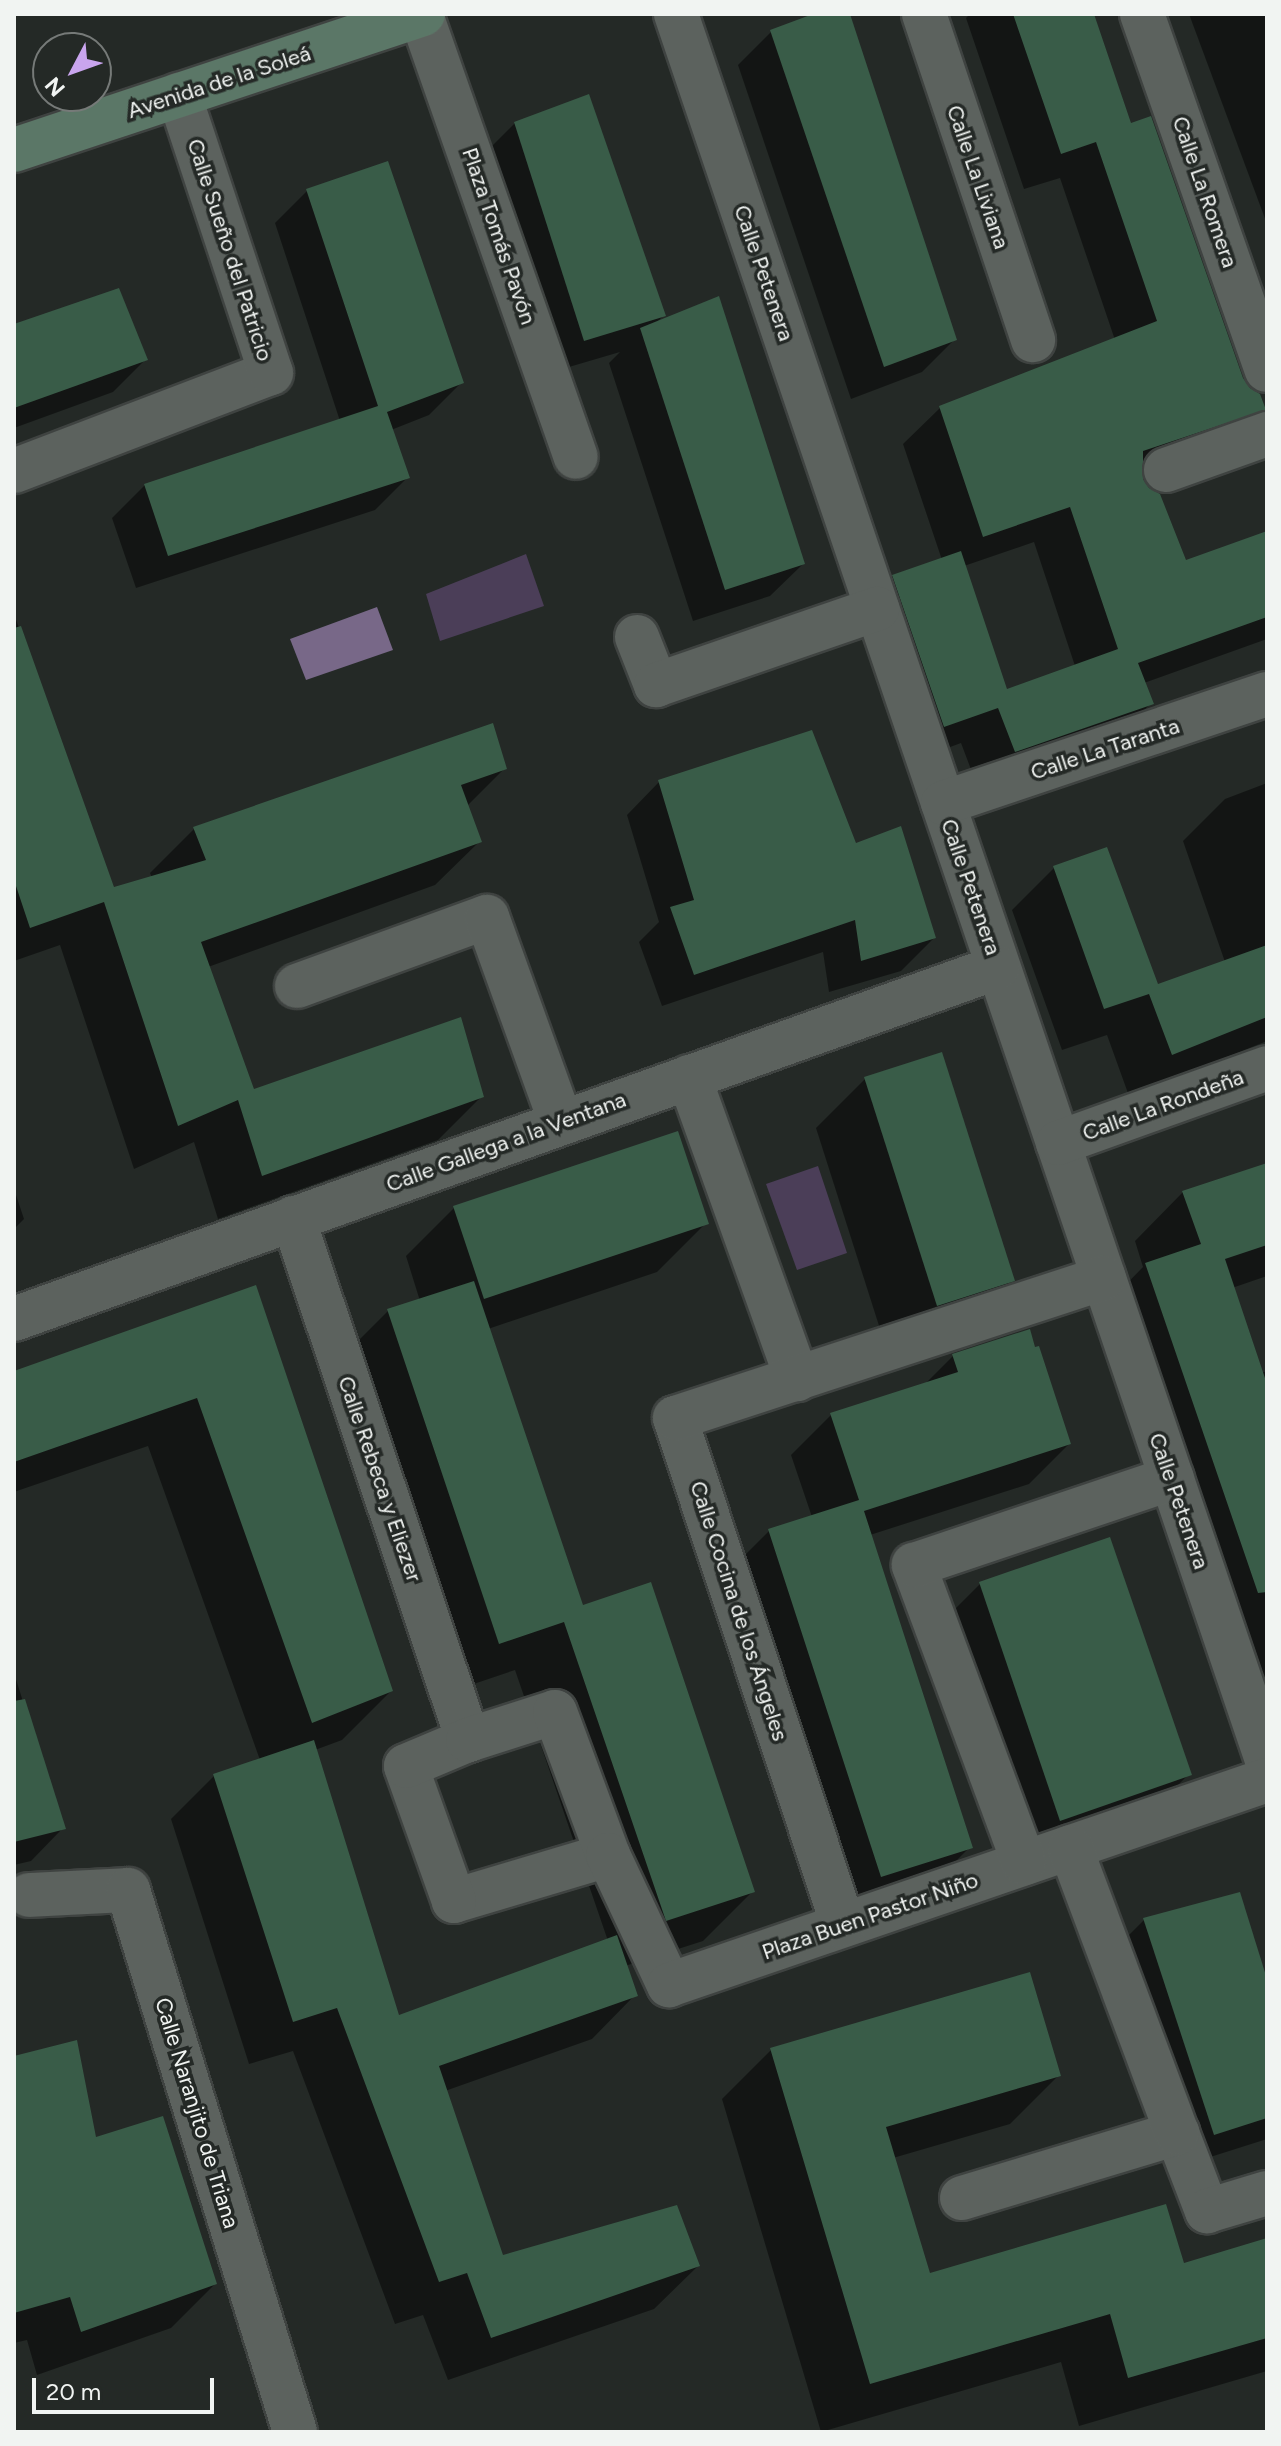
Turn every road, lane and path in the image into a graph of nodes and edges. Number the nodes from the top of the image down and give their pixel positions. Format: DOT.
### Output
graph roads {
  1 [pos="422,14"];
  2 [pos="676,14"];
  3 [pos="924,14"];
  4 [pos="1142,14"];
  5 [pos="179,95"];
  6 [pos="14,150"];
  7 [pos="1033,340"];
  8 [pos="1267,370"];
  9 [pos="1267,434"];
  10 [pos="576,457"];
  11 [pos="1166,470"];
  12 [pos="14,471"];
  13 [pos="877,609"];
  14 [pos="637,637"];
  15 [pos="1267,694"];
  16 [pos="943,803"];
  17 [pos="998,967"];
  18 [pos="297,986"];
  19 [pos="1267,1068"];
  20 [pos="689,1077"];
  21 [pos="561,1122"];
  22 [pos="1058,1143"];
  23 [pos="293,1218"];
  24 [pos="1104,1278"];
  25 [pos="14,1319"];
  26 [pos="797,1379"];
  27 [pos="1172,1478"];
  28 [pos="468,1740"];
  29 [pos="1267,1760"];
  30 [pos="1267,1780"];
  31 [pos="1070,1847"];
  32 [pos="608,1855"];
  33 [pos="1024,1863"];
  34 [pos="29,1895"];
  35 [pos="843,1925"];
  36 [pos="1177,2133"];
  37 [pos="1267,2193"];
  38 [pos="962,2198"];
  39 [pos="295,2432"];
  1 -- 5 [label="street, Avenida de la Soleá"];
  1 -- 10 [label="street, Plaza Tomás Pavón"];
  2 -- 13 [label="street, Calle Petenera"];
  3 -- 7 [label="street, Calle La Liviana"];
  4 -- 8 [label="street, Calle La Romera"];
  5 -- 6 [label="street, Avenida de la Soleá"];
  5 -- 12 [label="street, Calle Sueño del Patricio"];
  9 -- 11 [label="street"];
  13 -- 14 [label="street"];
  13 -- 16 [label="street, Calle Petenera"];
  15 -- 16 [label="street, Calle La Taranta"];
  16 -- 17 [label="street, Calle Petenera"];
  17 -- 20 [label="street, Calle Gallega a la Ventana"];
  17 -- 22 [label="street, Calle Petenera"];
  18 -- 21 [label="street"];
  19 -- 22 [label="street, Calle La Rondeña"];
  20 -- 21 [label="street, Calle Gallega a la Ventana"];
  20 -- 26 [label="street"];
  21 -- 23 [label="street, Calle Gallega a la Ventana"];
  22 -- 24 [label="street, Calle Petenera"];
  23 -- 25 [label="street, Calle Gallega a la Ventana"];
  23 -- 28 [label="street, Calle Rebeca y Eliezer"];
  24 -- 26 [label="street, Calle Cocina de los Ángeles"];
  24 -- 27 [label="street, Calle Petenera"];
  26 -- 35 [label="street, Calle Cocina de los Ángeles"];
  27 -- 29 [label="street, Calle Petenera"];
  27 -- 33 [label="street"];
  28 -- 32 [label="street"];
  28 -- 32 [label="street"];
  30 -- 31 [label="street, Plaza Buen Pastor Niño"];
  31 -- 33 [label="street, Plaza Buen Pastor Niño"];
  31 -- 36 [label="street"];
  32 -- 35 [label="street, Plaza Buen Pastor Niño"];
  33 -- 35 [label="street, Plaza Buen Pastor Niño"];
  34 -- 39 [label="street, Calle Naranjito de Triana"];
  36 -- 37 [label="street"];
  36 -- 38 [label="street"];
}
